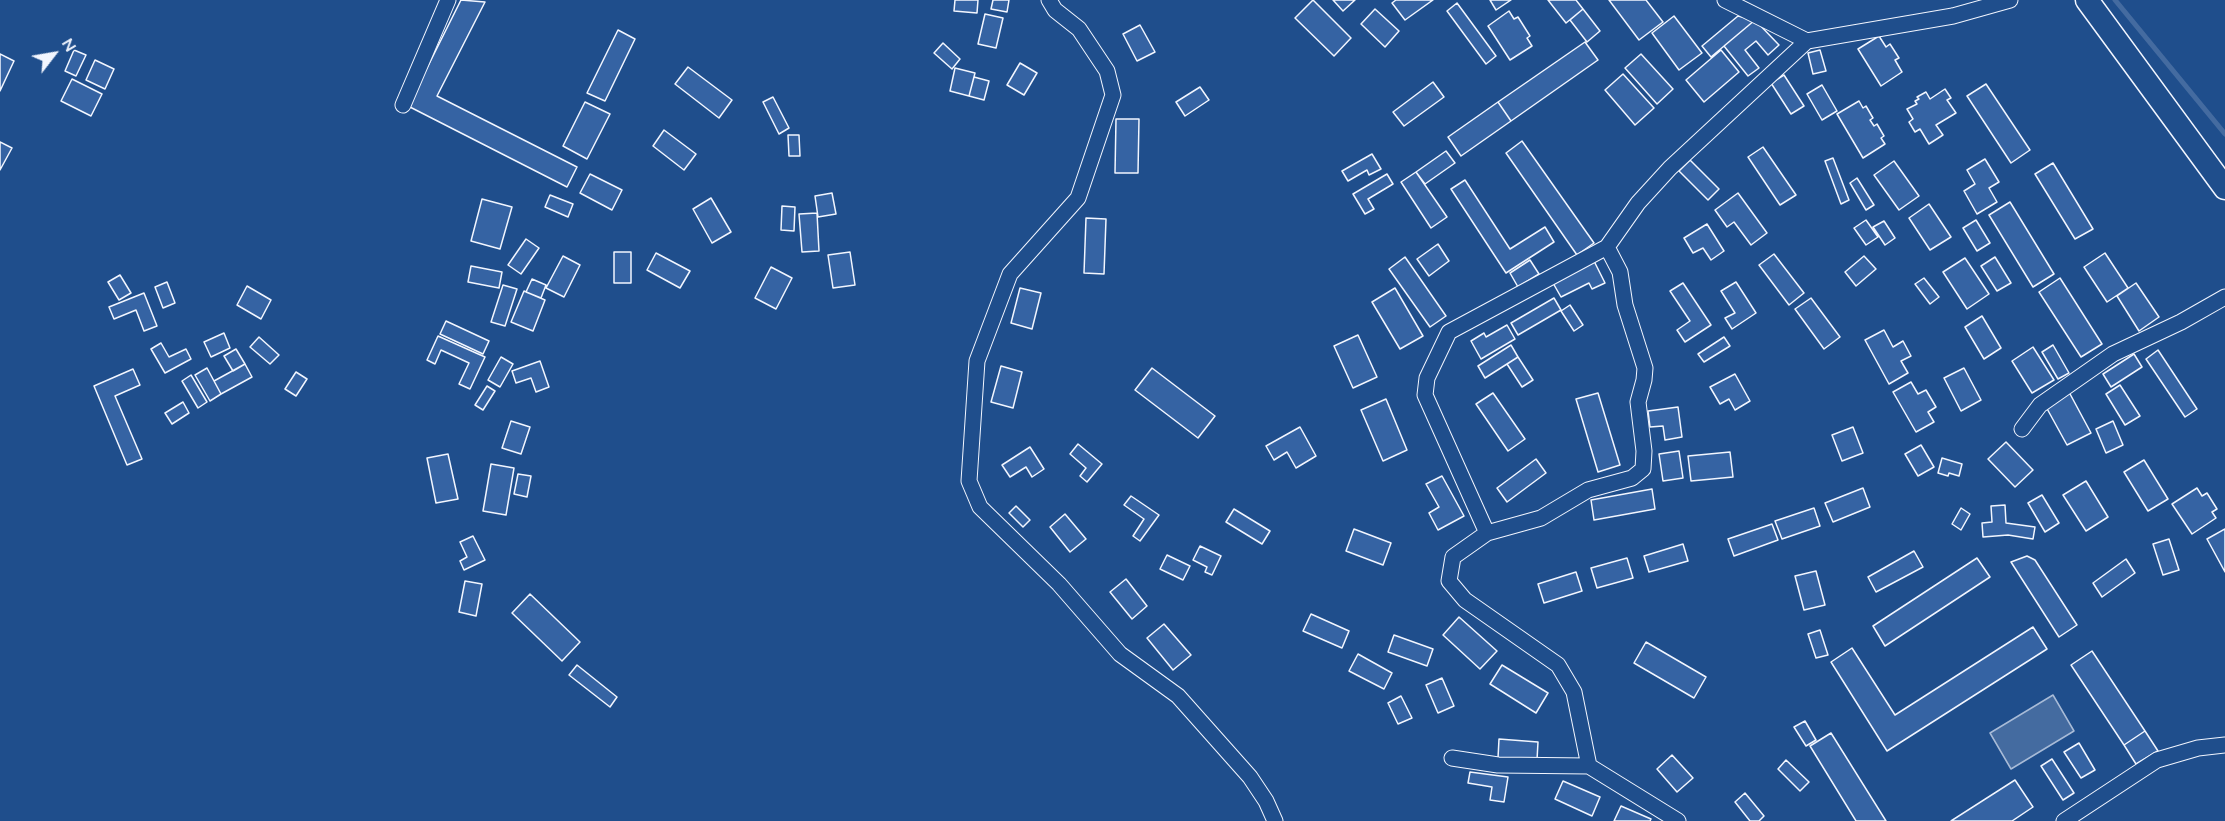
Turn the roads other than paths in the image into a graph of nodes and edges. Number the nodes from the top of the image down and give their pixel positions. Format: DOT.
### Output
graph roads {
  1 [pos="448,0"];
  2 [pos="1049,0"];
  3 [pos="1725,0"];
  4 [pos="2010,0"];
  5 [pos="2087,0"];
  6 [pos="1807,41"];
  7 [pos="403,105"];
  8 [pos="2225,188"];
  9 [pos="1607,247"];
  10 [pos="2225,297"];
  11 [pos="2022,429"];
  12 [pos="1487,533"];
  13 [pos="2225,745"];
  14 [pos="1452,758"];
  15 [pos="1589,766"];
  16 [pos="1275,821"];
  17 [pos="1678,821"];
  18 [pos="2064,821"];
  1 -- 7 [label="street"];
  2 -- 16 [label="street"];
  3 -- 6 [label="street"];
  4 -- 6 [label="street"];
  5 -- 8 [label="main road"];
  6 -- 9 [label="street"];
  9 -- 12 [label="street"];
  9 -- 12 [label="street"];
  10 -- 11 [label="street"];
  12 -- 15 [label="street"];
  13 -- 18 [label="street"];
  14 -- 15 [label="street"];
  15 -- 17 [label="street"];
}
